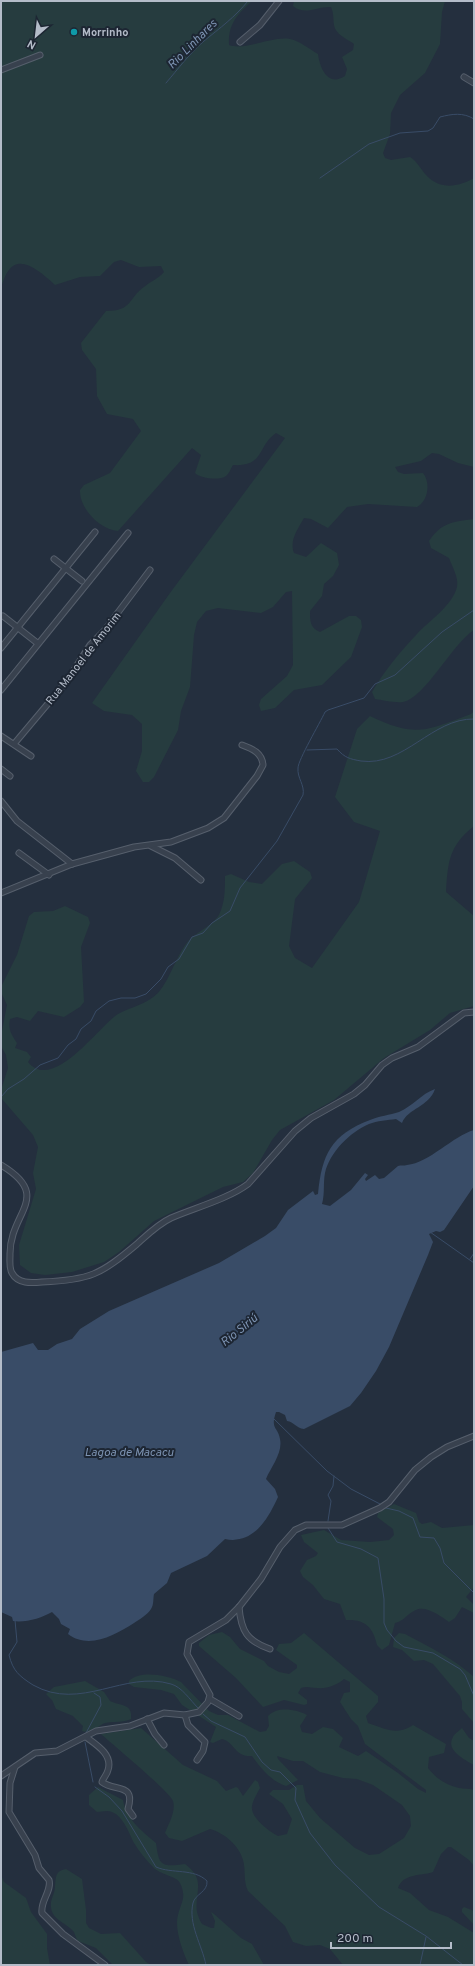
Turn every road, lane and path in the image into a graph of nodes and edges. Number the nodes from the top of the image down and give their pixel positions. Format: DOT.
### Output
graph roads {
  1 [pos="279,1"];
  2 [pos="240,42"];
  3 [pos="40,55"];
  4 [pos="1,70"];
  5 [pos="464,77"];
  6 [pos="474,82"];
  7 [pos="95,532"];
  8 [pos="128,534"];
  9 [pos="54,559"];
  10 [pos="66,568"];
  11 [pos="150,570"];
  12 [pos="82,581"];
  13 [pos="4,616"];
  14 [pos="18,627"];
  15 [pos="36,642"];
  16 [pos="1,648"];
  17 [pos="1,690"];
  18 [pos="1,736"];
  19 [pos="14,744"];
  20 [pos="242,744"];
  21 [pos="31,756"];
  22 [pos="1,769"];
  23 [pos="10,776"];
  24 [pos="1,801"];
  25 [pos="151,846"];
  26 [pos="19,853"];
  27 [pos="72,864"];
  28 [pos="48,874"];
  29 [pos="201,880"];
  30 [pos="1,893"];
  31 [pos="474,1012"];
  32 [pos="1,1165"];
  33 [pos="474,1436"];
  34 [pos="239,1607"];
  35 [pos="270,1649"];
  36 [pos="210,1699"];
  37 [pos="185,1715"];
  38 [pos="239,1716"];
  39 [pos="147,1719"];
  40 [pos="86,1737"];
  41 [pos="164,1745"];
  42 [pos="197,1760"];
  43 [pos="15,1767"];
  44 [pos="1,1776"];
  45 [pos="133,1816"];
  46 [pos="105,1965"];
  1 -- 2 [label="street"];
  3 -- 4 [label="street"];
  5 -- 6 [label="street"];
  7 -- 10 [label="street"];
  8 -- 17 [label="street"];
  9 -- 10 [label="street"];
  10 -- 12 [label="street"];
  10 -- 14 [label="street"];
  11 -- 19 [label="street, Rua Manoel de Amorim"];
  13 -- 14 [label="street"];
  14 -- 15 [label="street"];
  14 -- 16 [label="street"];
  18 -- 19 [label="street"];
  19 -- 21 [label="street"];
  20 -- 25 [label="street"];
  22 -- 23 [label="street"];
  24 -- 27 [label="street"];
  25 -- 27 [label="street"];
  25 -- 29 [label="street"];
  26 -- 28 [label="street"];
  27 -- 28 [label="street"];
  28 -- 30 [label="street"];
  31 -- 32 [label="street"];
  33 -- 34 [label="street"];
  34 -- 35 [label="street"];
  34 -- 36 [label="street"];
  36 -- 37 [label="street"];
  36 -- 38 [label="street"];
  37 -- 39 [label="street"];
  37 -- 42 [label="street"];
  39 -- 40 [label="street"];
  39 -- 41 [label="street"];
  40 -- 43 [label="street"];
  40 -- 45 [label="street"];
  43 -- 44 [label="street"];
  43 -- 46 [label="street"];
}
